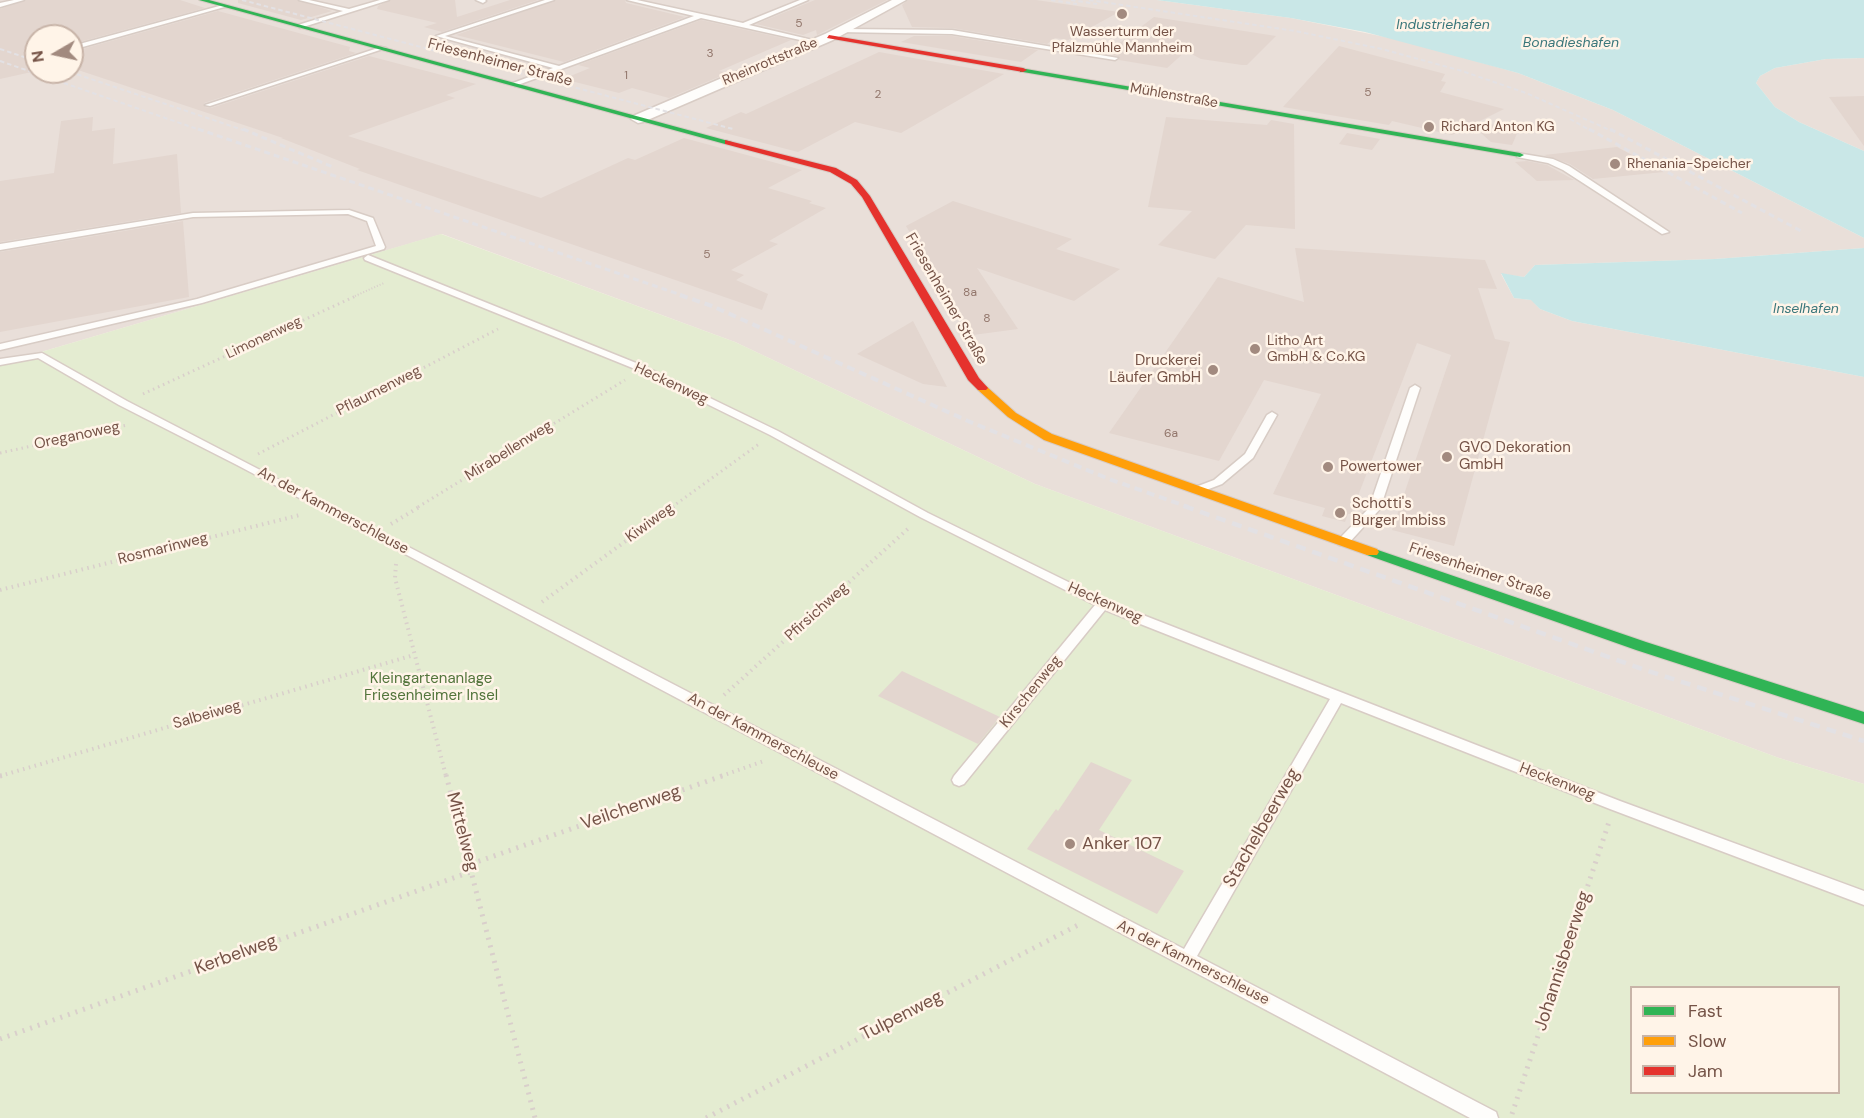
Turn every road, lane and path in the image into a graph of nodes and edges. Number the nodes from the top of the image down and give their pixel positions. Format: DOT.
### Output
graph roads {
  1 [pos="21,0"];
  2 [pos="202,0"];
  3 [pos="302,0"];
  4 [pos="386,0"];
  5 [pos="550,0"];
  6 [pos="634,0"];
  7 [pos="805,0"];
  8 [pos="900,0"];
  9 [pos="0,5"];
  10 [pos="225,6"];
  11 [pos="350,11"];
  12 [pos="700,16"];
  13 [pos="744,25"];
  14 [pos="300,26"];
  15 [pos="829,37"];
  16 [pos="84,45"];
  17 [pos="383,48"];
  18 [pos="1115,58"];
  19 [pos="557,67"];
  20 [pos="514,84"];
  21 [pos="208,105"];
  22 [pos="638,118"];
  23 [pos="1520,155"];
  24 [pos="1665,232"];
  25 [pos="0,247"];
  26 [pos="368,258"];
  27 [pos="405,274"];
  28 [pos="518,319"];
  29 [pos="0,346"];
  30 [pos="0,362"];
  31 [pos="642,369"];
  32 [pos="1416,388"];
  33 [pos="123,403"];
  34 [pos="1272,415"];
  35 [pos="154,419"];
  36 [pos="774,433"];
  37 [pos="0,453"];
  38 [pos="241,463"];
  39 [pos="1196,491"];
  40 [pos="327,508"];
  41 [pos="924,514"];
  42 [pos="247,520"];
  43 [pos="248,528"];
  44 [pos="375,534"];
  45 [pos="1343,542"];
  46 [pos="408,551"];
  47 [pos="0,590"];
  48 [pos="1103,604"];
  49 [pos="526,614"];
  50 [pos="414,655"];
  51 [pos="1338,697"];
  52 [pos="709,709"];
  53 [pos="1864,718"];
  54 [pos="791,751"];
  55 [pos="0,776"];
  56 [pos="959,780"];
  57 [pos="1615,805"];
  58 [pos="471,864"];
  59 [pos="473,871"];
  60 [pos="1864,898"];
  61 [pos="1099,914"];
  62 [pos="1187,959"];
  63 [pos="0,1039"];
  64 [pos="536,1118"];
  65 [pos="706,1118"];
  66 [pos="1489,1118"];
  67 [pos="1511,1118"];
  1 -- 9 [label="lane"];
  2 -- 10 [label="street, Friesenheimer Straße"];
  3 -- 11 [label="lane"];
  4 -- 11 [label="lane"];
  5 -- 19 [label="lane"];
  6 -- 12 [label="lane"];
  7 -- 13 [label="lane"];
  8 -- 15 [label="street, Rheinrottstraße"];
  10 -- 14 [label="street, Friesenheimer Straße"];
  10 -- 16 [label="lane"];
  11 -- 14 [label="lane"];
  12 -- 13 [label="lane"];
  12 -- 19 [label="lane"];
  13 -- 15 [label="lane"];
  14 -- 17 [label="street, Friesenheimer Straße"];
  15 -- 18 [label="lane"];
  15 -- 22 [label="street, Rheinrottstraße"];
  15 -- 23 [label="street, Mühlenstraße"];
  17 -- 20 [label="street, Friesenheimer Straße"];
  17 -- 21 [label="lane"];
  19 -- 20 [label="lane"];
  20 -- 22 [label="street, Friesenheimer Straße"];
  22 -- 39 [label="street, Friesenheimer Straße"];
  23 -- 24 [label="lane"];
  25 -- 29 [label="lane"];
  26 -- 27 [label="lane, Heckenweg"];
  27 -- 28 [label="lane, Heckenweg"];
  27 -- 33 [label="path, Limonenweg"];
  28 -- 31 [label="lane, Heckenweg"];
  28 -- 38 [label="path, Pflaumenweg"];
  30 -- 33 [label="lane, An der Kammerschleuse"];
  31 -- 36 [label="lane, Heckenweg"];
  31 -- 44 [label="path, Mirabellenweg"];
  32 -- 45 [label="lane"];
  33 -- 35 [label="lane, An der Kammerschleuse"];
  34 -- 39 [label="lane"];
  35 -- 37 [label="path, Oreganoweg"];
  35 -- 38 [label="lane, An der Kammerschleuse"];
  36 -- 41 [label="lane, Heckenweg"];
  36 -- 49 [label="path, Kiwiweg"];
  38 -- 40 [label="lane, An der Kammerschleuse"];
  39 -- 45 [label="street, Friesenheimer Straße"];
  40 -- 43 [label="path, Rosmarinweg"];
  40 -- 44 [label="lane, An der Kammerschleuse"];
  41 -- 48 [label="lane, Heckenweg"];
  41 -- 52 [label="path, Pfirsichweg"];
  42 -- 43 [label="path"];
  43 -- 47 [label="path, Rosmarinweg"];
  44 -- 46 [label="lane, An der Kammerschleuse"];
  45 -- 53 [label="street, Friesenheimer Straße"];
  46 -- 49 [label="lane, An der Kammerschleuse"];
  46 -- 50 [label="path, Mittelweg"];
  48 -- 51 [label="lane, Heckenweg"];
  48 -- 56 [label="lane, Kirschenweg"];
  49 -- 52 [label="lane, An der Kammerschleuse"];
  50 -- 55 [label="path, Salbeiweg"];
  50 -- 58 [label="path, Mittelweg"];
  51 -- 57 [label="lane, Heckenweg"];
  51 -- 62 [label="lane, Stachelbeerweg"];
  52 -- 54 [label="lane, An der Kammerschleuse"];
  54 -- 58 [label="path, Veilchenweg"];
  54 -- 61 [label="lane, An der Kammerschleuse"];
  57 -- 60 [label="lane, Heckenweg"];
  57 -- 67 [label="path, Johannisbeerweg"];
  58 -- 59 [label="path, Mittelweg"];
  59 -- 63 [label="path, Kerbelweg"];
  59 -- 64 [label="path, Mittelweg"];
  61 -- 62 [label="lane, An der Kammerschleuse"];
  61 -- 65 [label="path, Tulpenweg"];
  62 -- 66 [label="lane, An der Kammerschleuse"];
}
